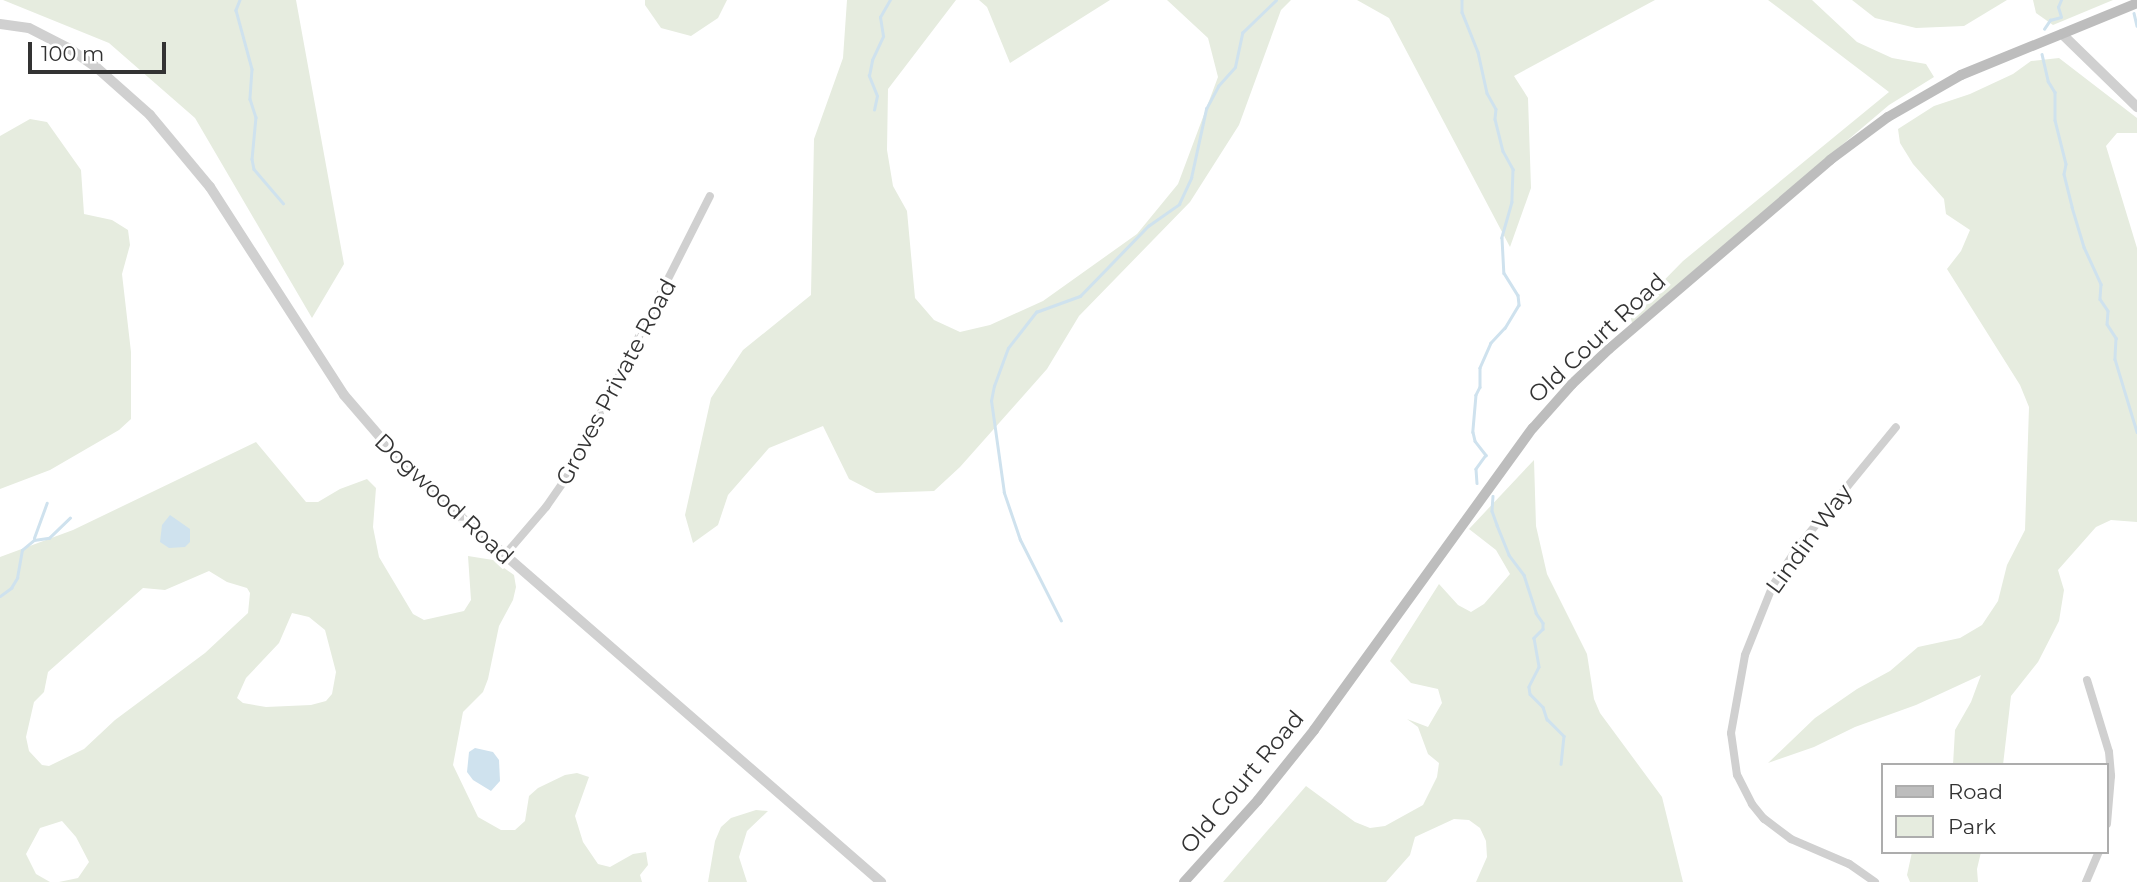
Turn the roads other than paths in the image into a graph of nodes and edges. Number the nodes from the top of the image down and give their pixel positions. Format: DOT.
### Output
graph roads {
  1 [pos="2137,3"];
  2 [pos="0,24"];
  3 [pos="2062,34"];
  4 [pos="2137,107"];
  5 [pos="710,196"];
  6 [pos="1896,427"];
  7 [pos="504,556"];
  8 [pos="2087,680"];
  9 [pos="2109,805"];
  10 [pos="2098,854"];
  11 [pos="881,882"];
  12 [pos="1184,882"];
  13 [pos="1875,882"];
  14 [pos="2086,882"];
  1 -- 3 [label="main road, Old Court Road"];
  2 -- 7 [label="street, Dogwood Road"];
  3 -- 4 [label="street"];
  3 -- 12 [label="main road, Old Court Road"];
  5 -- 7 [label="street, Groves Private Road"];
  6 -- 13 [label="street, Lindin Way"];
  7 -- 11 [label="street, Dogwood Road"];
  8 -- 9 [label="street"];
  10 -- 14 [label="street"];
}
